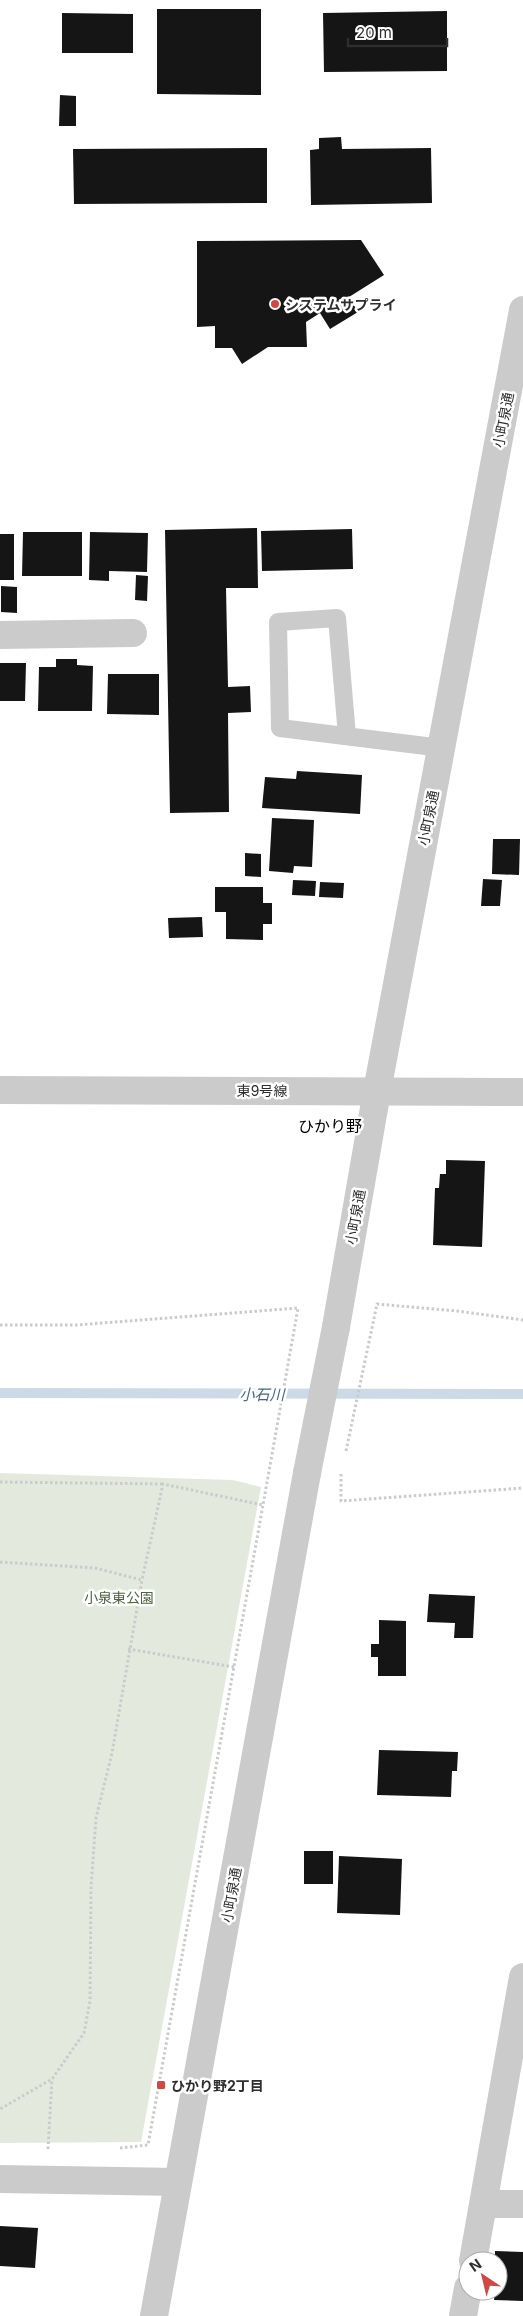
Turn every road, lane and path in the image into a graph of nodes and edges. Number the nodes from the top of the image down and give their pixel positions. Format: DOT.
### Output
graph roads {
  1 [pos="523,310"];
  2 [pos="516,388"];
  3 [pos="133,634"];
  4 [pos="0,635"];
  5 [pos="347,736"];
  6 [pos="442,748"];
  7 [pos="0,1090"];
  8 [pos="377,1091"];
  9 [pos="523,1092"];
  10 [pos="523,1320"];
  11 [pos="0,1325"];
  12 [pos="344,1458"];
  13 [pos="342,1467"];
  14 [pos="0,1482"];
  15 [pos="163,1484"];
  16 [pos="523,1488"];
  17 [pos="263,1504"];
  18 [pos="0,1562"];
  19 [pos="142,1580"];
  20 [pos="128,1649"];
  21 [pos="234,1667"];
  22 [pos="523,1977"];
  23 [pos="52,2079"];
  24 [pos="0,2109"];
  25 [pos="111,2148"];
  26 [pos="48,2154"];
  27 [pos="0,2179"];
  28 [pos="178,2182"];
  29 [pos="484,2204"];
  30 [pos="523,2204"];
  31 [pos="475,2251"];
  32 [pos="466,2301"];
  33 [pos="154,2316"];
  34 [pos="463,2316"];
  1 -- 2 [label="street, 小町泉通"];
  2 -- 6 [label="street, 小町泉通"];
  3 -- 4 [label="street"];
  5 -- 5 [label="lane"];
  5 -- 6 [label="lane"];
  6 -- 8 [label="street, 小町泉通"];
  7 -- 8 [label="street, 東9号線"];
  8 -- 9 [label="street, 東9号線"];
  8 -- 28 [label="street, 小町泉通"];
  10 -- 12 [label="path"];
  11 -- 17 [label="path"];
  13 -- 16 [label="path"];
  14 -- 15 [label="path"];
  15 -- 17 [label="path"];
  15 -- 19 [label="path"];
  17 -- 21 [label="path"];
  18 -- 19 [label="path"];
  19 -- 20 [label="path"];
  20 -- 21 [label="path"];
  20 -- 23 [label="path"];
  21 -- 25 [label="path"];
  22 -- 29 [label="street"];
  23 -- 24 [label="path"];
  23 -- 26 [label="path"];
  27 -- 28 [label="street"];
  28 -- 33 [label="street, 小町泉通"];
  29 -- 30 [label="street"];
  29 -- 31 [label="street"];
  32 -- 34 [label="street"];
}
